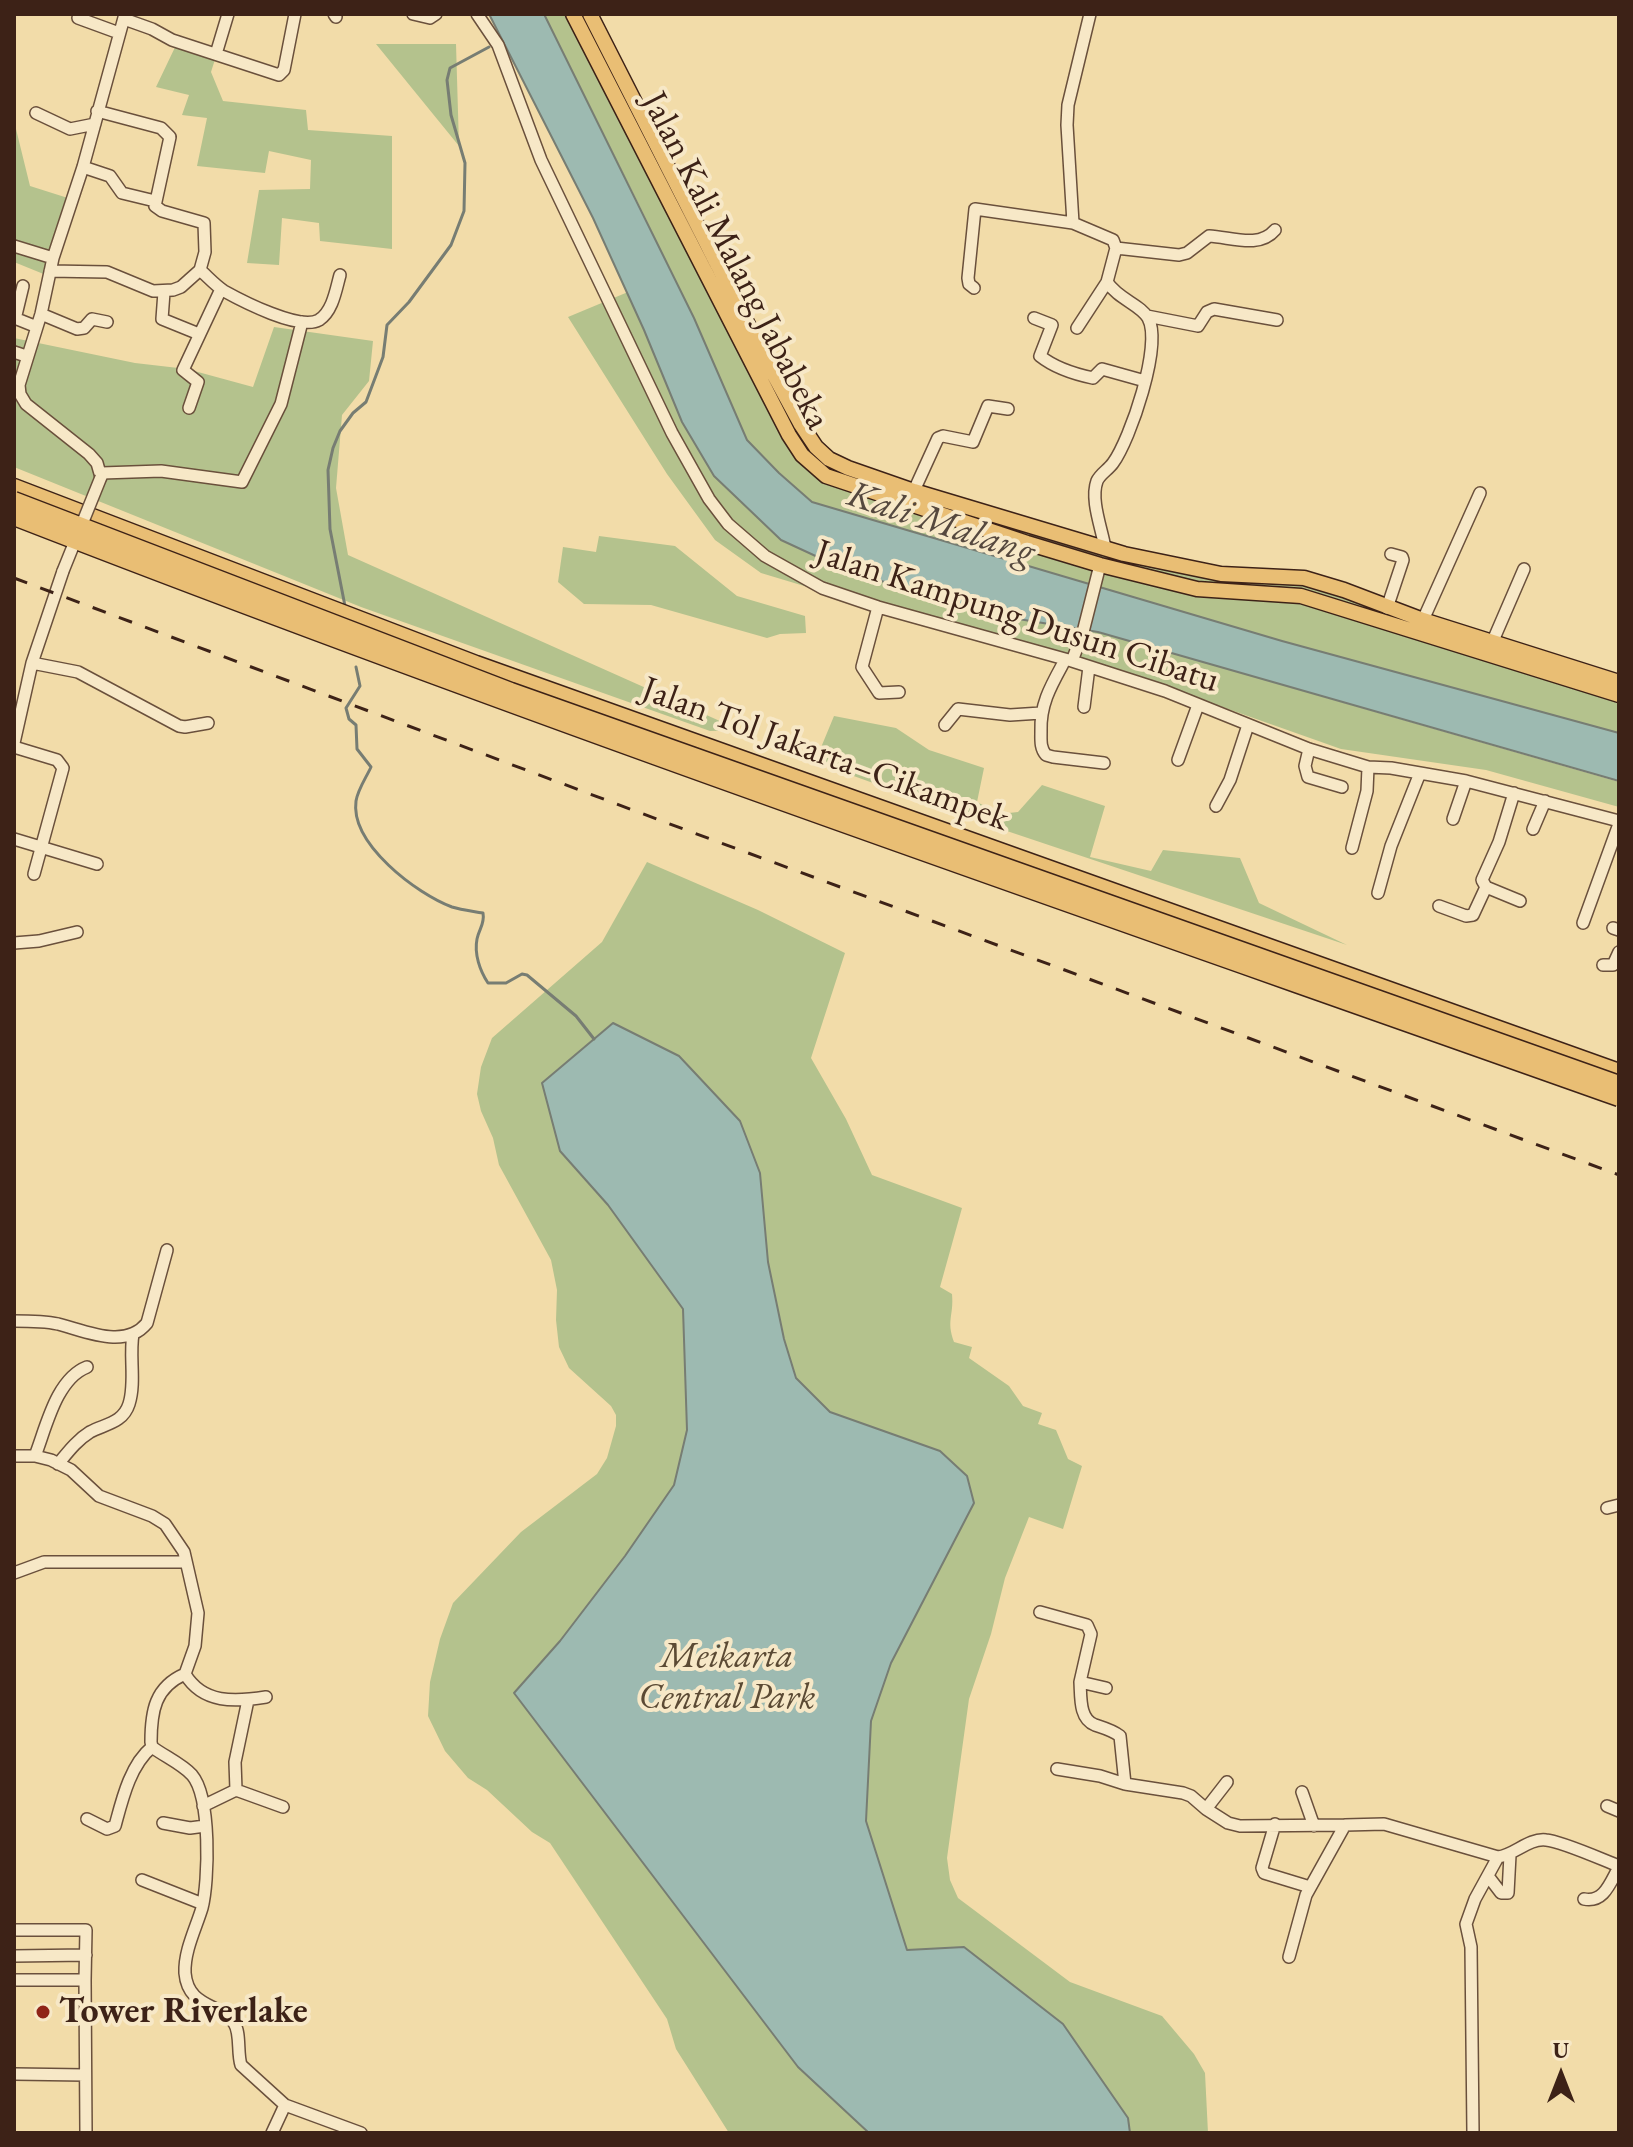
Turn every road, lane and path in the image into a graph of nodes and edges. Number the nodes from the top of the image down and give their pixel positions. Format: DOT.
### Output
graph roads {
  1 [pos="228,14"];
  2 [pos="295,14"];
  3 [pos="413,14"];
  4 [pos="436,14"];
  5 [pos="477,14"];
  6 [pos="573,14"];
  7 [pos="590,14"];
  8 [pos="1090,14"];
  9 [pos="124,16"];
  10 [pos="78,18"];
  11 [pos="119,33"];
  12 [pos="216,54"];
  13 [pos="97,111"];
  14 [pos="36,113"];
  15 [pos="95,124"];
  16 [pos="83,167"];
  17 [pos="155,201"];
  18 [pos="1073,223"];
  19 [pos="1275,230"];
  20 [pos="14,246"];
  21 [pos="1116,248"];
  22 [pos="53,258"];
  23 [pos="200,270"];
  24 [pos="50,271"];
  25 [pos="340,275"];
  26 [pos="1107,282"];
  27 [pos="23,286"];
  28 [pos="974,288"];
  29 [pos="221,289"];
  30 [pos="164,292"];
  31 [pos="41,314"];
  32 [pos="1147,316"];
  33 [pos="1034,318"];
  34 [pos="1277,320"];
  35 [pos="107,322"];
  36 [pos="302,322"];
  37 [pos="37,327"];
  38 [pos="1077,328"];
  39 [pos="199,334"];
  40 [pos="14,352"];
  41 [pos="26,356"];
  42 [pos="1145,381"];
  43 [pos="189,408"];
  44 [pos="1008,409"];
  45 [pos="101,475"];
  46 [pos="14,487"];
  47 [pos="1480,493"];
  48 [pos="911,498"];
  49 [pos="14,500"];
  50 [pos="14,518"];
  51 [pos="1032,527"];
  52 [pos="1027,543"];
  53 [pos="1105,548"];
  54 [pos="1391,554"];
  55 [pos="1100,565"];
  56 [pos="1524,569"];
  57 [pos="1344,590"];
  58 [pos="878,607"];
  59 [pos="1338,607"];
  60 [pos="1387,608"];
  61 [pos="1423,620"];
  62 [pos="1492,643"];
  63 [pos="1069,660"];
  64 [pos="32,663"];
  65 [pos="1089,667"];
  66 [pos="1619,682"];
  67 [pos="899,692"];
  68 [pos="1619,695"];
  69 [pos="1198,705"];
  70 [pos="1084,707"];
  71 [pos="1041,713"];
  72 [pos="208,723"];
  73 [pos="945,725"];
  74 [pos="1248,725"];
  75 [pos="14,745"];
  76 [pos="1309,749"];
  77 [pos="1178,760"];
  78 [pos="1104,763"];
  79 [pos="1368,767"];
  80 [pos="1420,773"];
  81 [pos="1466,781"];
  82 [pos="1342,787"];
  83 [pos="1514,793"];
  84 [pos="1545,801"];
  85 [pos="1216,806"];
  86 [pos="1453,819"];
  87 [pos="1619,823"];
  88 [pos="1533,829"];
  89 [pos="14,839"];
  90 [pos="43,846"];
  91 [pos="1352,848"];
  92 [pos="97,864"];
  93 [pos="34,874"];
  94 [pos="1486,887"];
  95 [pos="1378,893"];
  96 [pos="1520,901"];
  97 [pos="1439,906"];
  98 [pos="1583,923"];
  99 [pos="77,932"];
  100 [pos="14,943"];
  101 [pos="1619,952"];
  102 [pos="1603,965"];
  103 [pos="1619,1072"];
  104 [pos="1619,1084"];
  105 [pos="1619,1101"];
  106 [pos="167,1250"];
  107 [pos="14,1321"];
  108 [pos="133,1334"];
  109 [pos="87,1367"];
  110 [pos="14,1456"];
  111 [pos="35,1456"];
  112 [pos="58,1464"];
  113 [pos="183,1562"];
  114 [pos="14,1573"];
  115 [pos="1040,1612"];
  116 [pos="185,1674"];
  117 [pos="1080,1682"];
  118 [pos="1106,1688"];
  119 [pos="266,1697"];
  120 [pos="248,1700"];
  121 [pos="152,1747"];
  122 [pos="1057,1769"];
  123 [pos="1227,1782"];
  124 [pos="1125,1784"];
  125 [pos="236,1790"];
  126 [pos="1302,1792"];
  127 [pos="203,1806"];
  128 [pos="1607,1806"];
  129 [pos="283,1807"];
  130 [pos="1206,1809"];
  131 [pos="1619,1811"];
  132 [pos="87,1819"];
  133 [pos="163,1823"];
  134 [pos="1275,1824"];
  135 [pos="1345,1825"];
  136 [pos="205,1826"];
  137 [pos="1314,1826"];
  138 [pos="1504,1856"];
  139 [pos="1619,1867"];
  140 [pos="1488,1876"];
  141 [pos="142,1880"];
  142 [pos="1310,1887"];
  143 [pos="1584,1899"];
  144 [pos="203,1904"];
  145 [pos="14,1930"];
  146 [pos="86,1955"];
  147 [pos="14,1956"];
  148 [pos="1289,1957"];
  149 [pos="14,1980"];
  150 [pos="85,1980"];
  151 [pos="14,2074"];
  152 [pos="85,2075"];
  153 [pos="285,2105"];
  154 [pos="86,2133"];
  155 [pos="272,2133"];
  156 [pos="361,2133"];
  157 [pos="1473,2133"];
  1 -- 12 [label="street"];
  2 -- 12 [label="street"];
  3 -- 4 [label="street"];
  5 -- 58 [label="street, Jalan Kampung Dusun Cibatu"];
  6 -- 48 [label="main road, Jalan Kali Malang Jababeka"];
  7 -- 48 [label="main road, Jalan Kali Malang Jababeka"];
  8 -- 18 [label="street"];
  9 -- 11 [label="street"];
  9 -- 12 [label="street"];
  10 -- 11 [label="street"];
  11 -- 13 [label="street"];
  13 -- 15 [label="street"];
  13 -- 17 [label="street"];
  14 -- 15 [label="street"];
  15 -- 16 [label="street"];
  16 -- 17 [label="street"];
  16 -- 22 [label="street"];
  17 -- 23 [label="street"];
  18 -- 21 [label="street"];
  18 -- 28 [label="street"];
  19 -- 21 [label="street"];
  20 -- 22 [label="street"];
  21 -- 26 [label="street"];
  22 -- 24 [label="street"];
  23 -- 29 [label="street"];
  23 -- 30 [label="street"];
  24 -- 30 [label="street"];
  24 -- 31 [label="street"];
  25 -- 36 [label="street"];
  26 -- 32 [label="street"];
  26 -- 38 [label="street"];
  27 -- 37 [label="street"];
  29 -- 36 [label="street"];
  29 -- 39 [label="street"];
  30 -- 39 [label="street"];
  31 -- 35 [label="street"];
  31 -- 37 [label="street"];
  32 -- 34 [label="street"];
  32 -- 42 [label="street"];
  33 -- 42 [label="street"];
  36 -- 45 [label="street"];
  37 -- 41 [label="street"];
  39 -- 43 [label="street"];
  40 -- 41 [label="street"];
  41 -- 45 [label="street"];
  42 -- 53 [label="street"];
  44 -- 48 [label="street"];
  45 -- 64 [label="street, bridge"];
  46 -- 103 [label="highway, Jalan Tol Jakarta–Cikampek"];
  47 -- 61 [label="street"];
  48 -- 51 [label="main road, Jalan Kali Malang Jababeka"];
  48 -- 52 [label="main road, Jalan Kali Malang Jababeka"];
  49 -- 104 [label="highway, bridge"];
  50 -- 105 [label="highway, bridge"];
  51 -- 52 [label="main road"];
  51 -- 53 [label="main road, Jalan Kali Malang Jababeka"];
  52 -- 55 [label="main road, Jalan Kali Malang Jababeka"];
  53 -- 57 [label="main road, Jalan Kali Malang Jababeka"];
  54 -- 60 [label="street"];
  55 -- 59 [label="main road, Jalan Kali Malang Jababeka"];
  55 -- 63 [label="street"];
  56 -- 62 [label="street"];
  57 -- 59 [label="main road"];
  57 -- 60 [label="main road, Jalan Kali Malang Jababeka"];
  58 -- 63 [label="street, Jalan Kampung Dusun Cibatu"];
  58 -- 67 [label="street"];
  59 -- 68 [label="main road, Jalan Kali Malang Jababeka"];
  60 -- 61 [label="main road, Jalan Kali Malang Jababeka"];
  61 -- 62 [label="main road, Jalan Kali Malang Jababeka"];
  62 -- 66 [label="main road, Jalan Kali Malang Jababeka"];
  63 -- 65 [label="street, Jalan Kampung Dusun Cibatu"];
  63 -- 71 [label="street"];
  64 -- 72 [label="street"];
  64 -- 75 [label="street"];
  65 -- 69 [label="street, Jalan Kampung Dusun Cibatu"];
  65 -- 70 [label="street"];
  69 -- 74 [label="street, Jalan Kampung Dusun Cibatu"];
  69 -- 77 [label="street"];
  71 -- 73 [label="street"];
  71 -- 78 [label="street"];
  74 -- 76 [label="street, Jalan Kampung Dusun Cibatu"];
  74 -- 85 [label="street"];
  75 -- 90 [label="street"];
  76 -- 79 [label="street, Jalan Kampung Dusun Cibatu"];
  76 -- 82 [label="street"];
  79 -- 80 [label="street, Jalan Kampung Dusun Cibatu"];
  79 -- 91 [label="street"];
  80 -- 81 [label="street, Jalan Kampung Dusun Cibatu"];
  80 -- 95 [label="street"];
  81 -- 83 [label="street, Jalan Kampung Dusun Cibatu"];
  81 -- 86 [label="street"];
  83 -- 84 [label="street, Jalan Kampung Dusun Cibatu"];
  83 -- 94 [label="street"];
  84 -- 87 [label="street, Jalan Kampung Dusun Cibatu"];
  84 -- 88 [label="street"];
  87 -- 98 [label="street"];
  89 -- 90 [label="street"];
  90 -- 92 [label="street"];
  90 -- 93 [label="street"];
  94 -- 96 [label="street"];
  94 -- 97 [label="street"];
  99 -- 100 [label="street"];
  101 -- 102 [label="street"];
  106 -- 108 [label="street"];
  107 -- 108 [label="street"];
  108 -- 112 [label="street"];
  109 -- 111 [label="street"];
  110 -- 111 [label="street"];
  111 -- 112 [label="street"];
  112 -- 116 [label="street"];
  113 -- 114 [label="street"];
  115 -- 117 [label="street"];
  116 -- 120 [label="street"];
  116 -- 121 [label="street"];
  117 -- 118 [label="street"];
  117 -- 124 [label="street"];
  119 -- 120 [label="street"];
  120 -- 125 [label="street"];
  121 -- 127 [label="street"];
  121 -- 132 [label="street"];
  122 -- 124 [label="street"];
  123 -- 130 [label="street"];
  124 -- 130 [label="street"];
  125 -- 127 [label="street"];
  125 -- 129 [label="street"];
  126 -- 137 [label="street"];
  127 -- 136 [label="street"];
  128 -- 131 [label="street"];
  130 -- 134 [label="street"];
  133 -- 136 [label="street"];
  134 -- 137 [label="street"];
  134 -- 142 [label="street"];
  135 -- 137 [label="street"];
  135 -- 138 [label="street"];
  135 -- 142 [label="street"];
  136 -- 144 [label="street"];
  138 -- 139 [label="street"];
  138 -- 140 [label="street"];
  138 -- 140 [label="street"];
  139 -- 143 [label="street"];
  140 -- 157 [label="street"];
  141 -- 144 [label="street"];
  142 -- 148 [label="street"];
  144 -- 153 [label="street"];
  145 -- 146 [label="street"];
  146 -- 147 [label="street"];
  146 -- 150 [label="street"];
  149 -- 150 [label="street"];
  150 -- 152 [label="street"];
  151 -- 152 [label="street"];
  152 -- 154 [label="street"];
  153 -- 155 [label="street"];
  153 -- 156 [label="street"];
}
